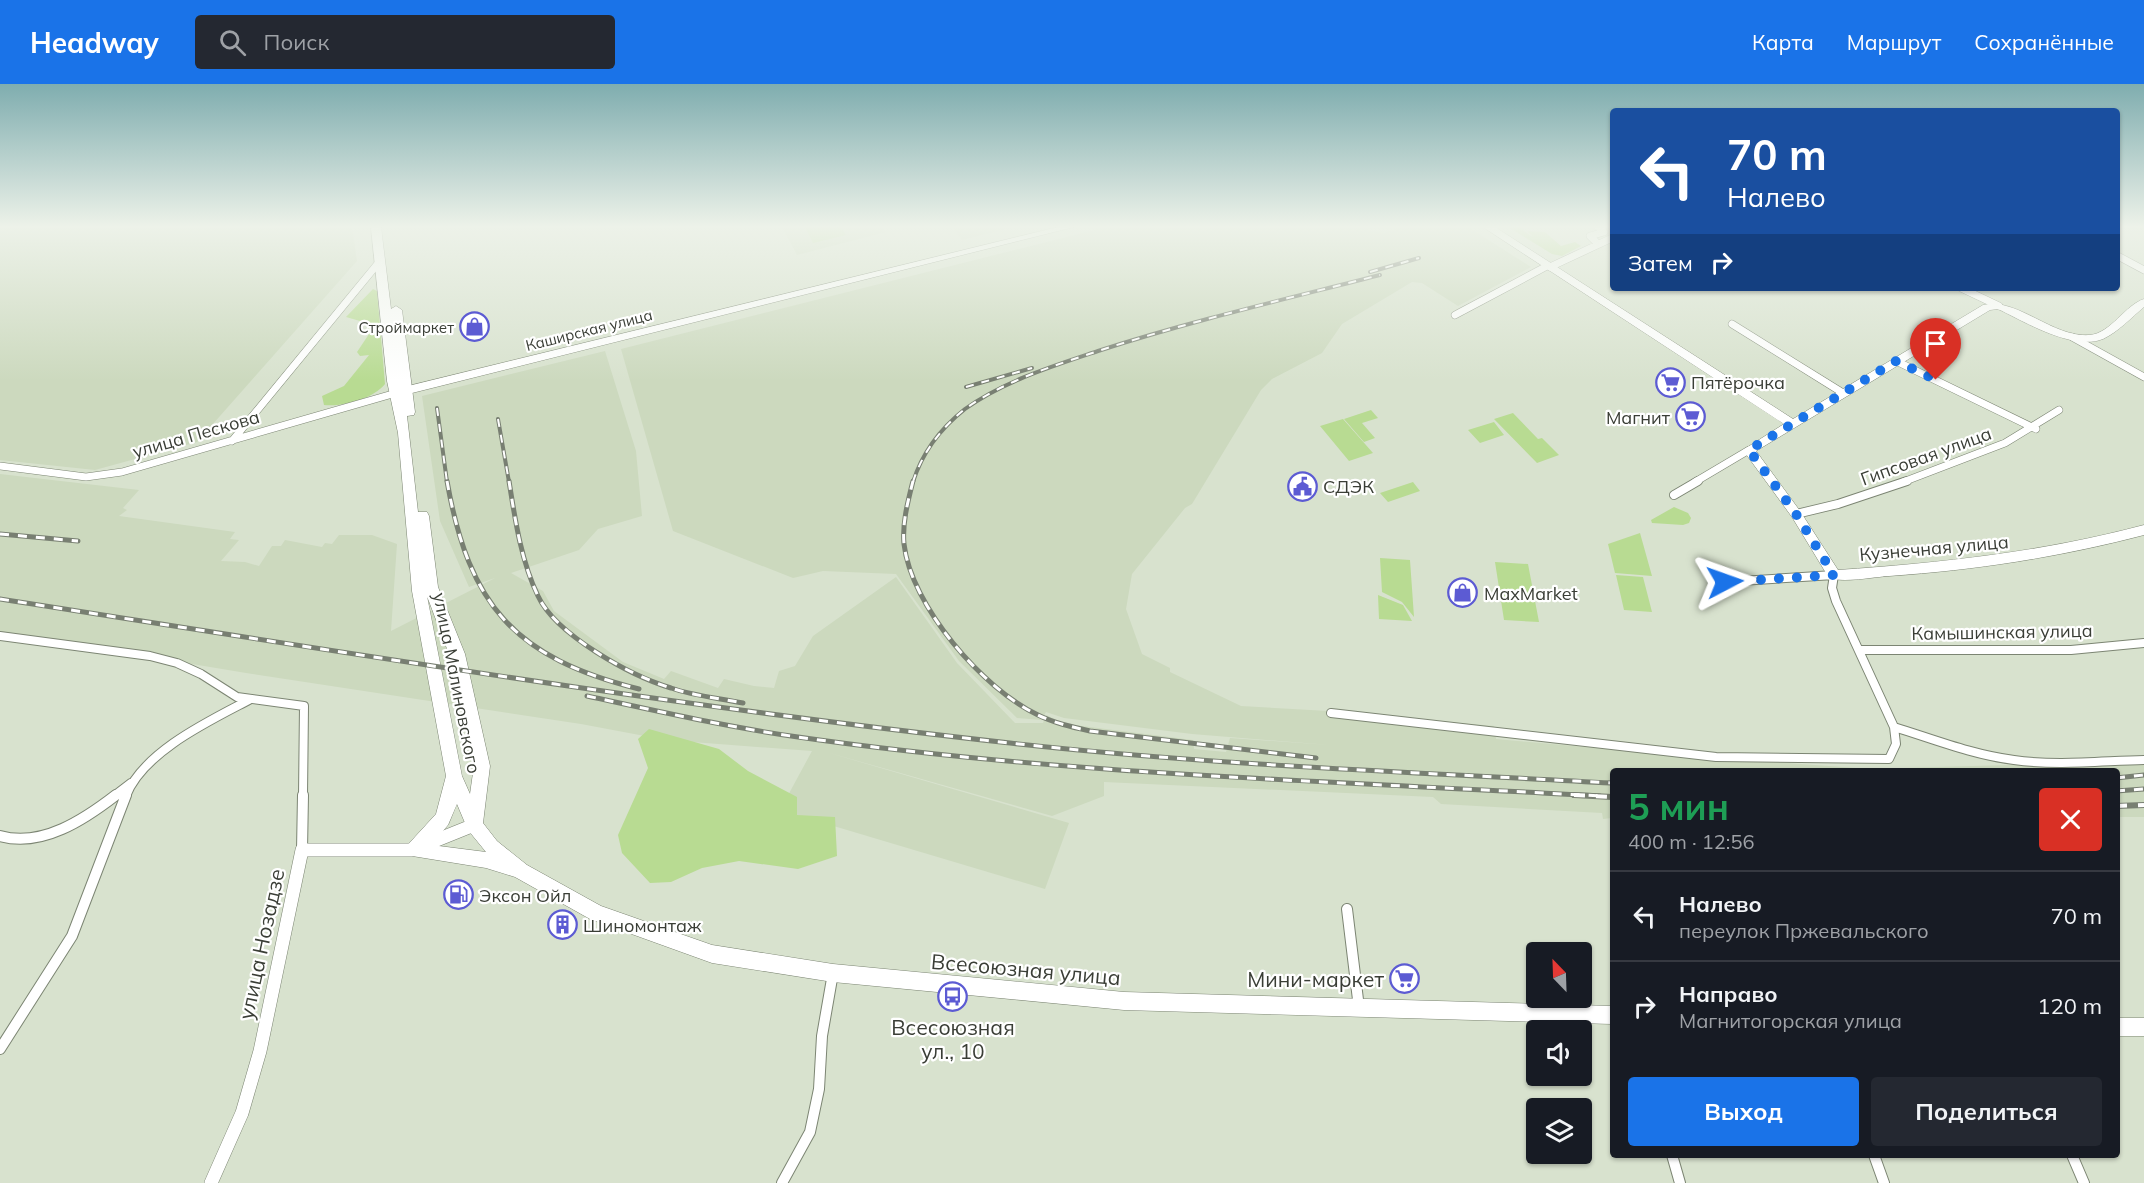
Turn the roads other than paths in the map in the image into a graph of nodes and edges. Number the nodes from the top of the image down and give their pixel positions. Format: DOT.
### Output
graph roads {
  1 [pos="366,278"];
  2 [pos="383,278"];
  3 [pos="390,278"];
  4 [pos="861,278"];
  5 [pos="1526,278"];
  6 [pos="1566,278"];
  7 [pos="1967,291"];
  8 [pos="2144,302"];
  9 [pos="1999,306"];
  10 [pos="1455,315"];
  11 [pos="1732,324"];
  12 [pos="2072,337"];
  13 [pos="1896,361"];
  14 [pos="2144,377"];
  15 [pos="401,392"];
  16 [pos="1843,393"];
  17 [pos="2059,410"];
  18 [pos="1791,423"];
  19 [pos="2036,429"];
  20 [pos="231,441"];
  21 [pos="1749,450"];
  22 [pos="0,466"];
  23 [pos="1674,495"];
  24 [pos="1796,514"];
  25 [pos="2144,530"];
  26 [pos="1834,575"];
  27 [pos="1725,582"];
  28 [pos="0,636"];
  29 [pos="2144,643"];
  30 [pos="1860,650"];
  31 [pos="249,700"];
  32 [pos="1331,713"];
  33 [pos="1894,727"];
  34 [pos="2144,760"];
  35 [pos="454,776"];
  36 [pos="131,783"];
  37 [pos="474,825"];
  38 [pos="1,838"];
  39 [pos="302,850"];
  40 [pos="412,850"];
  41 [pos="521,871"];
  42 [pos="1347,909"];
  43 [pos="833,973"];
  44 [pos="1359,1009"];
  45 [pos="1610,1015"];
  46 [pos="2120,1027"];
  47 [pos="2144,1027"];
  48 [pos="0,1049"];
  49 [pos="1673,1158"];
  50 [pos="1875,1158"];
  51 [pos="2073,1158"];
  52 [pos="211,1183"];
  53 [pos="782,1183"];
  54 [pos="1680,1183"];
  55 [pos="1884,1183"];
  56 [pos="2084,1183"];
  1 -- 20 [label="street"];
  2 -- 15 [label="highway, улица Малиновского"];
  3 -- 15 [label="highway, улица Малиновского"];
  4 -- 15 [label="main road, Каширская улица"];
  5 -- 10 [label="street"];
  6 -- 18 [label="main road"];
  7 -- 9 [label="street"];
  8 -- 12 [label="main road"];
  9 -- 12 [label="main road"];
  9 -- 13 [label="main road"];
  11 -- 16 [label="street"];
  12 -- 14 [label="street"];
  13 -- 16 [label="main road"];
  13 -- 19 [label="street"];
  15 -- 20 [label="street, улица Пескова"];
  15 -- 35 [label="highway, улица Малиновского"];
  15 -- 37 [label="highway, улица Малиновского"];
  16 -- 18 [label="main road"];
  17 -- 19 [label="street, Гипсовая улица"];
  18 -- 21 [label="main road"];
  19 -- 24 [label="street, Гипсовая улица"];
  20 -- 22 [label="street, улица Пескова"];
  21 -- 23 [label="street"];
  21 -- 24 [label="main road"];
  24 -- 26 [label="main road"];
  25 -- 26 [label="main road, Кузнечная улица"];
  26 -- 27 [label="street, Кузнечная улица"];
  26 -- 30 [label="street"];
  28 -- 31 [label="street"];
  29 -- 30 [label="street, Камышинская улица"];
  30 -- 33 [label="street"];
  31 -- 36 [label="street"];
  31 -- 39 [label="street, улица Нозадзе"];
  32 -- 33 [label="street"];
  33 -- 34 [label="street"];
  35 -- 37 [label="highway, улица Малиновского"];
  35 -- 40 [label="highway"];
  36 -- 38 [label="street"];
  36 -- 48 [label="street"];
  37 -- 40 [label="street"];
  37 -- 41 [label="highway, Всесоюзная улица"];
  39 -- 40 [label="street"];
  39 -- 52 [label="street, улица Нозадзе"];
  40 -- 41 [label="highway"];
  41 -- 43 [label="highway, Всесоюзная улица"];
  42 -- 44 [label="street"];
  43 -- 44 [label="highway, Всесоюзная улица"];
  43 -- 53 [label="street"];
  44 -- 45 [label="highway, Всесоюзная улица"];
  46 -- 47 [label="highway"];
  49 -- 54 [label="street"];
  50 -- 55 [label="street"];
  51 -- 56 [label="street"];
}
